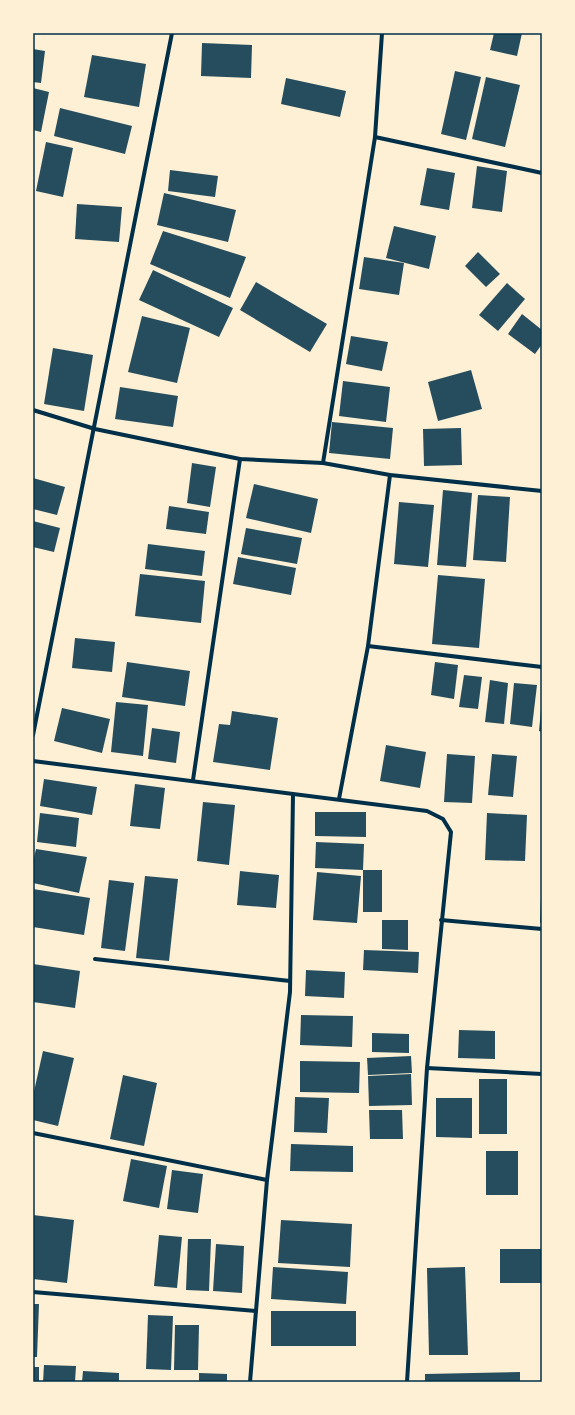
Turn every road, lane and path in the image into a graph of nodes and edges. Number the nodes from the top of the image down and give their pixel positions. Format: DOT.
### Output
graph roads {
  1 [pos="172,33"];
  2 [pos="382,33"];
  3 [pos="375,137"];
  4 [pos="542,173"];
  5 [pos="33,410"];
  6 [pos="95,429"];
  7 [pos="240,459"];
  8 [pos="324,463"];
  9 [pos="390,475"];
  10 [pos="542,491"];
  11 [pos="368,646"];
  12 [pos="542,667"];
  13 [pos="33,735"];
  14 [pos="33,761"];
  15 [pos="193,780"];
  16 [pos="293,795"];
  17 [pos="339,799"];
  18 [pos="441,920"];
  19 [pos="542,929"];
  20 [pos="95,959"];
  21 [pos="290,981"];
  22 [pos="427,1068"];
  23 [pos="542,1074"];
  24 [pos="33,1133"];
  25 [pos="267,1180"];
  26 [pos="33,1292"];
  27 [pos="256,1311"];
  28 [pos="250,1382"];
  29 [pos="408,1382"];
  1 -- 6 [label="street"];
  2 -- 3 [label="street"];
  3 -- 4 [label="street"];
  3 -- 8 [label="street"];
  5 -- 6 [label="street"];
  6 -- 7 [label="street"];
  6 -- 13 [label="street"];
  7 -- 8 [label="street"];
  7 -- 15 [label="street"];
  8 -- 9 [label="street"];
  9 -- 10 [label="street"];
  9 -- 11 [label="street"];
  11 -- 12 [label="street"];
  11 -- 17 [label="street"];
  14 -- 15 [label="street"];
  15 -- 16 [label="street"];
  16 -- 17 [label="street"];
  16 -- 21 [label="street"];
  17 -- 18 [label="street"];
  18 -- 19 [label="street"];
  18 -- 22 [label="street"];
  20 -- 21 [label="street"];
  21 -- 25 [label="street"];
  22 -- 23 [label="street"];
  22 -- 29 [label="street"];
  24 -- 25 [label="street"];
  25 -- 27 [label="street"];
  26 -- 27 [label="street"];
  27 -- 28 [label="street"];
}
